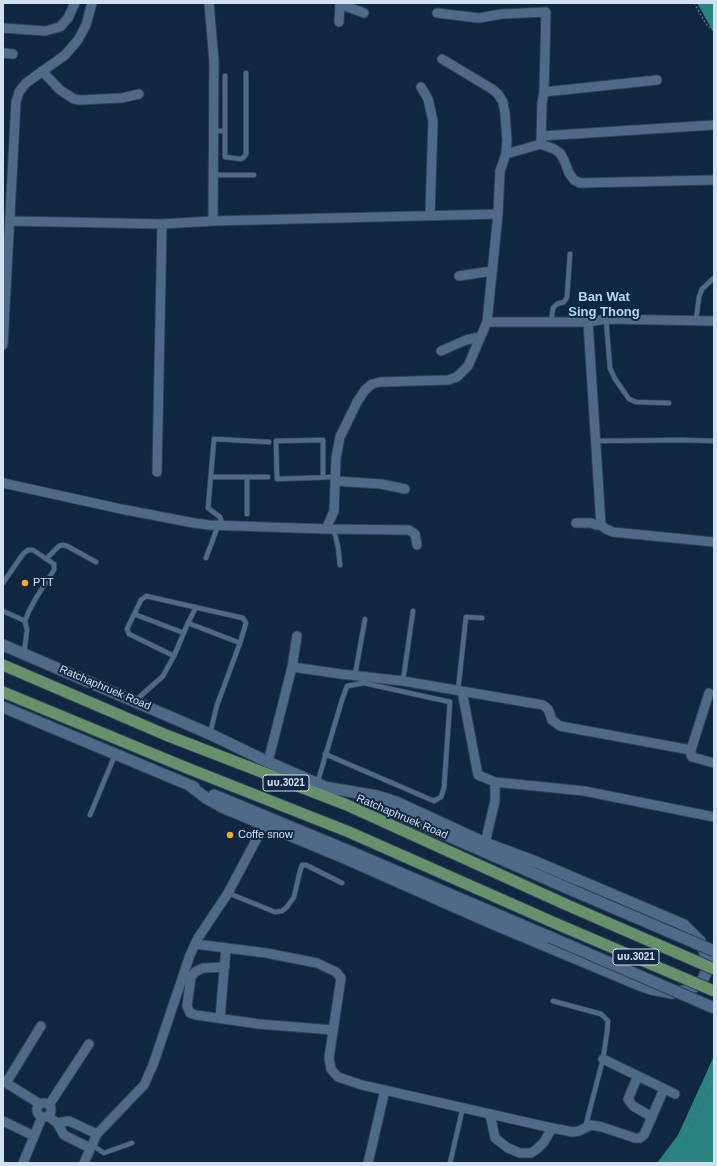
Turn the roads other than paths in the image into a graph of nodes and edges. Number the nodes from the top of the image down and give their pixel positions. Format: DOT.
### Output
graph roads {
  1 [pos="74,3"];
  2 [pos="92,3"];
  3 [pos="209,3"];
  4 [pos="340,4"];
  5 [pos="437,13"];
  6 [pos="364,14"];
  7 [pos="339,22"];
  8 [pos="3,28"];
  9 [pos="3,53"];
  10 [pos="13,54"];
  11 [pos="442,59"];
  12 [pos="42,71"];
  13 [pos="246,73"];
  14 [pos="225,76"];
  15 [pos="657,80"];
  16 [pos="421,87"];
  17 [pos="544,92"];
  18 [pos="138,94"];
  19 [pos="714,125"];
  20 [pos="214,131"];
  21 [pos="225,131"];
  22 [pos="541,140"];
  23 [pos="506,154"];
  24 [pos="213,175"];
  25 [pos="254,175"];
  26 [pos="714,180"];
  27 [pos="498,214"];
  28 [pos="430,215"];
  29 [pos="11,221"];
  30 [pos="213,221"];
  31 [pos="162,224"];
  32 [pos="6,245"];
  33 [pos="570,254"];
  34 [pos="492,271"];
  35 [pos="458,276"];
  36 [pos="714,278"];
  37 [pos="606,319"];
  38 [pos="696,320"];
  39 [pos="714,321"];
  40 [pos="487,322"];
  41 [pos="551,322"];
  42 [pos="588,322"];
  43 [pos="480,337"];
  44 [pos="3,345"];
  45 [pos="441,351"];
  46 [pos="669,403"];
  47 [pos="597,441"];
  48 [pos="714,441"];
  49 [pos="269,442"];
  50 [pos="157,472"];
  51 [pos="211,477"];
  52 [pos="247,477"];
  53 [pos="268,477"];
  54 [pos="323,477"];
  55 [pos="335,479"];
  56 [pos="3,483"];
  57 [pos="405,490"];
  58 [pos="247,514"];
  59 [pos="576,523"];
  60 [pos="601,525"];
  61 [pos="221,526"];
  62 [pos="330,529"];
  63 [pos="714,542"];
  64 [pos="416,544"];
  65 [pos="206,558"];
  66 [pos="46,559"];
  67 [pos="96,562"];
  68 [pos="340,565"];
  69 [pos="3,583"];
  70 [pos="196,607"];
  71 [pos="3,611"];
  72 [pos="414,611"];
  73 [pos="134,614"];
  74 [pos="482,618"];
  75 [pos="365,619"];
  76 [pos="25,621"];
  77 [pos="188,623"];
  78 [pos="184,633"];
  79 [pos="297,636"];
  80 [pos="240,643"];
  81 [pos="3,645"];
  82 [pos="24,653"];
  83 [pos="174,656"];
  84 [pos="3,665"];
  85 [pos="292,667"];
  86 [pos="355,675"];
  87 [pos="403,681"];
  88 [pos="460,691"];
  89 [pos="3,692"];
  90 [pos="708,694"];
  91 [pos="135,701"];
  92 [pos="3,707"];
  93 [pos="210,734"];
  94 [pos="691,750"];
  95 [pos="326,754"];
  96 [pos="115,755"];
  97 [pos="268,762"];
  98 [pos="714,763"];
  99 [pos="495,782"];
  100 [pos="189,785"];
  101 [pos="321,786"];
  102 [pos="90,815"];
  103 [pos="714,817"];
  104 [pos="264,825"];
  105 [pos="486,843"];
  106 [pos="342,883"];
  107 [pos="228,893"];
  108 [pos="195,944"];
  109 [pos="226,948"];
  110 [pos="714,951"];
  111 [pos="224,968"];
  112 [pos="714,969"];
  113 [pos="714,991"];
  114 [pos="553,1001"];
  115 [pos="714,1008"];
  116 [pos="220,1018"];
  117 [pos="41,1026"];
  118 [pos="333,1030"];
  119 [pos="89,1044"];
  120 [pos="603,1059"];
  121 [pos="638,1076"];
  122 [pos="5,1082"];
  123 [pos="664,1089"];
  124 [pos="385,1090"];
  125 [pos="675,1094"];
  126 [pos="45,1104"];
  127 [pos="463,1107"];
  128 [pos="490,1114"];
  129 [pos="652,1116"];
  130 [pos="45,1117"];
  131 [pos="3,1121"];
  132 [pos="57,1123"];
  133 [pos="552,1128"];
  134 [pos="585,1128"];
  135 [pos="97,1134"];
  136 [pos="34,1136"];
  137 [pos="132,1144"];
  138 [pos="91,1147"];
  139 [pos="23,1163"];
  140 [pos="84,1163"];
  141 [pos="368,1163"];
  142 [pos="450,1163"];
  1 -- 8 [label="street"];
  2 -- 12 [label="street"];
  3 -- 20 [label="street"];
  4 -- 6 [label="street"];
  4 -- 7 [label="street"];
  5 -- 17 [label="street"];
  9 -- 10 [label="street"];
  11 -- 23 [label="street"];
  12 -- 18 [label="street"];
  12 -- 29 [label="street"];
  13 -- 21 [label="lane"];
  14 -- 21 [label="lane"];
  15 -- 17 [label="street"];
  16 -- 28 [label="street"];
  17 -- 22 [label="street"];
  19 -- 22 [label="street"];
  20 -- 21 [label="lane"];
  20 -- 24 [label="street"];
  22 -- 23 [label="street"];
  22 -- 26 [label="street"];
  23 -- 27 [label="street"];
  24 -- 25 [label="lane"];
  24 -- 30 [label="street"];
  27 -- 28 [label="street"];
  27 -- 34 [label="street"];
  28 -- 30 [label="street"];
  29 -- 31 [label="street"];
  29 -- 32 [label="street"];
  30 -- 31 [label="street"];
  31 -- 50 [label="street"];
  32 -- 44 [label="street"];
  33 -- 41 [label="lane"];
  34 -- 35 [label="street"];
  34 -- 40 [label="street"];
  36 -- 38 [label="lane"];
  37 -- 38 [label="street"];
  37 -- 42 [label="street"];
  37 -- 46 [label="lane"];
  38 -- 39 [label="street"];
  40 -- 41 [label="street"];
  40 -- 43 [label="street"];
  41 -- 42 [label="street"];
  42 -- 47 [label="street"];
  43 -- 45 [label="street"];
  43 -- 55 [label="street"];
  47 -- 48 [label="lane"];
  47 -- 60 [label="street"];
  49 -- 51 [label="lane"];
  51 -- 52 [label="lane"];
  51 -- 61 [label="lane"];
  52 -- 53 [label="lane"];
  52 -- 58 [label="lane"];
  54 -- 54 [label="lane"];
  54 -- 55 [label="lane"];
  55 -- 57 [label="street"];
  55 -- 62 [label="street"];
  56 -- 61 [label="street"];
  59 -- 60 [label="street"];
  60 -- 63 [label="street"];
  61 -- 62 [label="street"];
  61 -- 65 [label="lane"];
  62 -- 64 [label="street"];
  62 -- 68 [label="lane"];
  66 -- 67 [label="lane"];
  66 -- 69 [label="lane"];
  66 -- 76 [label="lane"];
  70 -- 73 [label="lane"];
  70 -- 77 [label="lane"];
  70 -- 80 [label="lane"];
  71 -- 76 [label="lane"];
  72 -- 87 [label="lane"];
  73 -- 78 [label="lane"];
  73 -- 83 [label="lane"];
  74 -- 88 [label="lane"];
  75 -- 86 [label="lane"];
  76 -- 82 [label="lane"];
  77 -- 78 [label="lane"];
  77 -- 80 [label="lane"];
  78 -- 83 [label="lane"];
  79 -- 85 [label="street"];
  80 -- 93 [label="lane"];
  81 -- 82 [label="main road, Ratchaphruek Road / นบ.3021"];
  82 -- 91 [label="main road, Ratchaphruek Road / นบ.3021"];
  83 -- 91 [label="lane"];
  84 -- 112 [label="main road, Ratchaphruek Road / นบ.3021, bridge"];
  85 -- 86 [label="street"];
  85 -- 97 [label="street"];
  86 -- 87 [label="street"];
  87 -- 88 [label="street"];
  88 -- 94 [label="street"];
  88 -- 99 [label="street"];
  89 -- 113 [label="main road, นบ.3021, bridge"];
  90 -- 94 [label="street"];
  91 -- 93 [label="main road, Ratchaphruek Road / นบ.3021"];
  92 -- 96 [label="main road, นบ.3021"];
  93 -- 97 [label="main road, Ratchaphruek Road / นบ.3021"];
  94 -- 98 [label="street"];
  95 -- 95 [label="lane"];
  95 -- 101 [label="lane"];
  96 -- 100 [label="main road, นบ.3021"];
  96 -- 102 [label="lane"];
  97 -- 101 [label="main road, Ratchaphruek Road / นบ.3021"];
  99 -- 103 [label="street"];
  99 -- 105 [label="street"];
  100 -- 104 [label="main road"];
  100 -- 115 [label="main road, นบ.3021, bridge"];
  101 -- 105 [label="main road"];
  101 -- 110 [label="main road, Ratchaphruek Road / นบ.3021, bridge"];
  104 -- 105 [label="main road"];
  104 -- 107 [label="street"];
  106 -- 107 [label="lane"];
  107 -- 108 [label="street"];
  108 -- 109 [label="street"];
  108 -- 135 [label="street"];
  109 -- 111 [label="street"];
  109 -- 118 [label="street"];
  111 -- 116 [label="street"];
  111 -- 116 [label="street"];
  114 -- 120 [label="lane"];
  116 -- 118 [label="street"];
  117 -- 122 [label="street"];
  118 -- 124 [label="street"];
  119 -- 126 [label="street"];
  120 -- 121 [label="street"];
  120 -- 134 [label="lane"];
  121 -- 123 [label="street"];
  121 -- 129 [label="street"];
  122 -- 126 [label="street"];
  123 -- 125 [label="street"];
  123 -- 129 [label="street"];
  124 -- 127 [label="street"];
  124 -- 141 [label="street"];
  126 -- 130 [label="street"];
  126 -- 130 [label="street"];
  127 -- 128 [label="street"];
  127 -- 142 [label="lane"];
  128 -- 133 [label="street"];
  128 -- 133 [label="street"];
  129 -- 134 [label="street"];
  130 -- 132 [label="street"];
  130 -- 136 [label="street"];
  131 -- 136 [label="street"];
  132 -- 135 [label="street"];
  132 -- 138 [label="street"];
  133 -- 134 [label="street"];
  135 -- 138 [label="street"];
  136 -- 139 [label="street"];
  137 -- 138 [label="lane"];
  138 -- 140 [label="street"];
}
